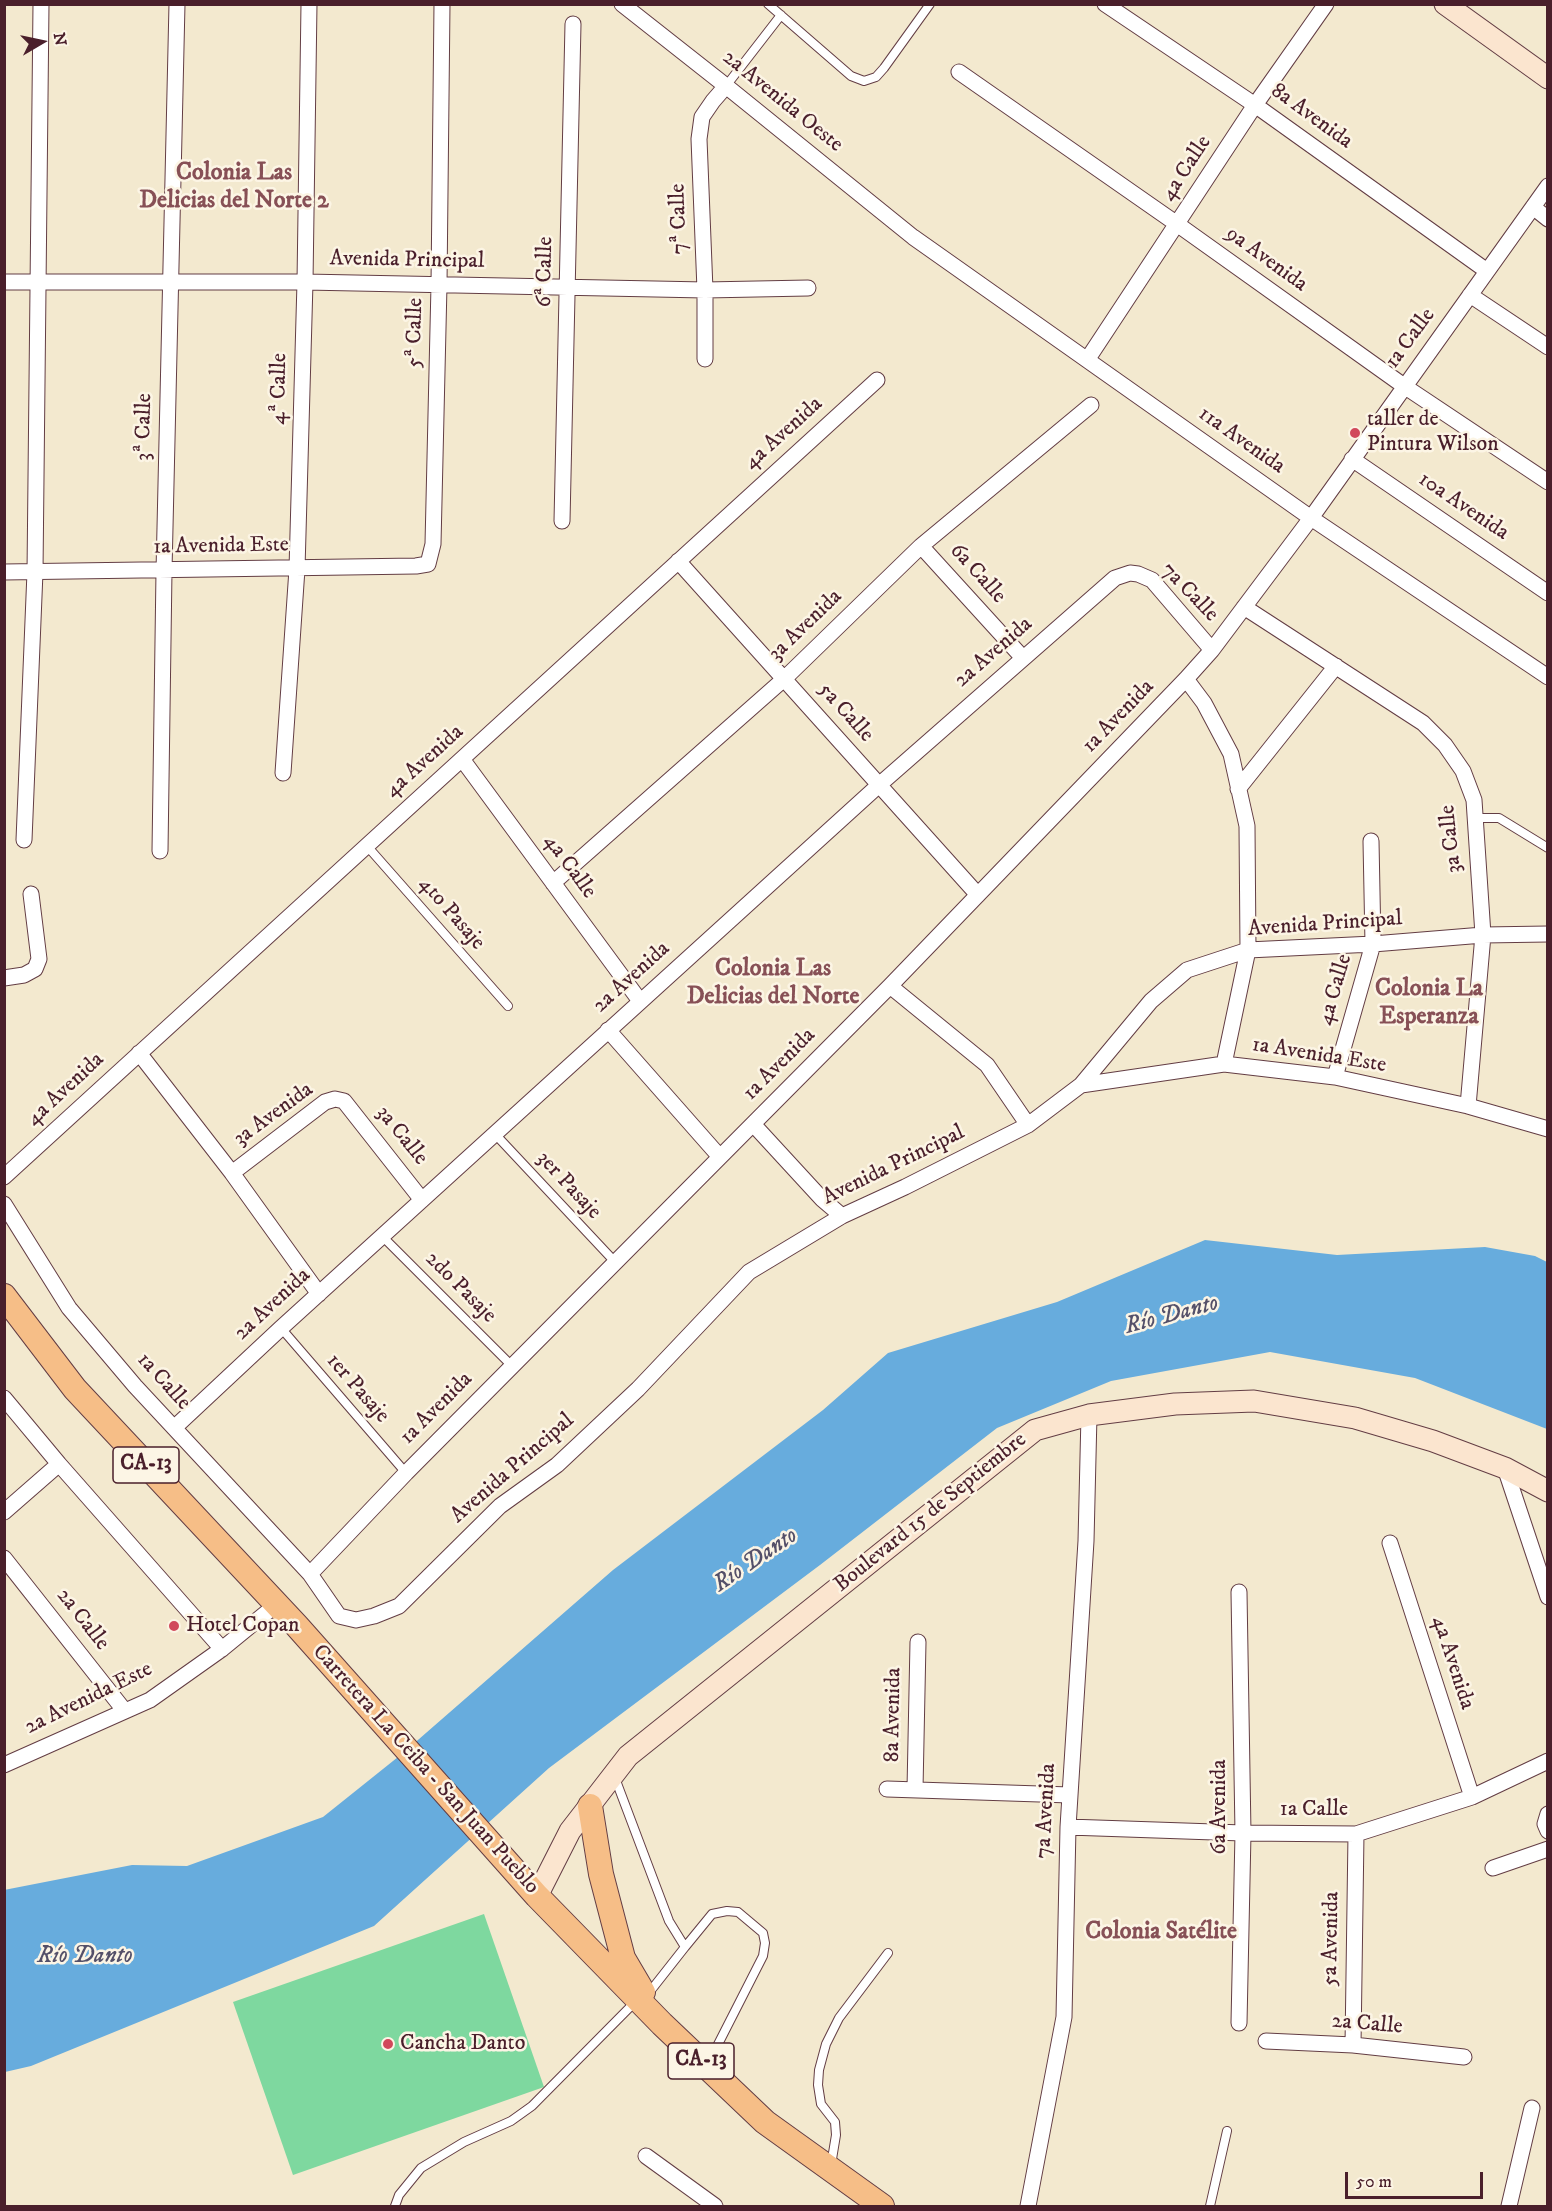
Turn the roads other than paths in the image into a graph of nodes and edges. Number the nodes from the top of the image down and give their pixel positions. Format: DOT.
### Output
graph roads {
  1 [pos="41,4"];
  2 [pos="177,4"];
  3 [pos="309,4"];
  4 [pos="442,4"];
  5 [pos="622,4"];
  6 [pos="768,4"];
  7 [pos="930,4"];
  8 [pos="1105,4"];
  9 [pos="1326,4"];
  10 [pos="1445,4"];
  11 [pos="782,15"];
  12 [pos="573,24"];
  13 [pos="959,72"];
  14 [pos="1548,78"];
  15 [pos="726,86"];
  16 [pos="1255,105"];
  17 [pos="1548,186"];
  18 [pos="1533,207"];
  19 [pos="1548,219"];
  20 [pos="1178,224"];
  21 [pos="913,237"];
  22 [pos="1487,271"];
  23 [pos="38,281"];
  24 [pos="4,282"];
  25 [pos="171,282"];
  26 [pos="305,282"];
  27 [pos="439,285"];
  28 [pos="569,287"];
  29 [pos="808,288"];
  30 [pos="705,290"];
  31 [pos="1470,295"];
  32 [pos="1548,347"];
  33 [pos="705,360"];
  34 [pos="1087,360"];
  35 [pos="877,380"];
  36 [pos="1404,386"];
  37 [pos="1092,405"];
  38 [pos="1352,459"];
  39 [pos="1548,483"];
  40 [pos="1311,518"];
  41 [pos="562,521"];
  42 [pos="921,546"];
  43 [pos="432,554"];
  44 [pos="678,561"];
  45 [pos="297,569"];
  46 [pos="164,571"];
  47 [pos="4,572"];
  48 [pos="35,572"];
  49 [pos="1130,573"];
  50 [pos="1548,593"];
  51 [pos="1244,607"];
  52 [pos="1212,650"];
  53 [pos="1023,658"];
  54 [pos="1336,666"];
  55 [pos="1548,677"];
  56 [pos="784,679"];
  57 [pos="1186,680"];
  58 [pos="462,759"];
  59 [pos="283,773"];
  60 [pos="879,784"];
  61 [pos="1239,789"];
  62 [pos="1475,818"];
  63 [pos="24,840"];
  64 [pos="1371,842"];
  65 [pos="367,846"];
  66 [pos="1548,848"];
  67 [pos="160,851"];
  68 [pos="553,883"];
  69 [pos="31,894"];
  70 [pos="978,895"];
  71 [pos="1548,934"];
  72 [pos="1483,935"];
  73 [pos="1373,944"];
  74 [pos="1248,950"];
  75 [pos="4,978"];
  76 [pos="890,986"];
  77 [pos="640,1001"];
  78 [pos="508,1006"];
  79 [pos="608,1030"];
  80 [pos="139,1053"];
  81 [pos="1224,1064"];
  82 [pos="1335,1077"];
  83 [pos="1081,1085"];
  84 [pos="344,1101"];
  85 [pos="1468,1106"];
  86 [pos="753,1124"];
  87 [pos="1028,1125"];
  88 [pos="1548,1129"];
  89 [pos="495,1134"];
  90 [pos="720,1157"];
  91 [pos="232,1173"];
  92 [pos="4,1177"];
  93 [pos="422,1200"];
  94 [pos="4,1204"];
  95 [pos="842,1216"];
  96 [pos="382,1236"];
  97 [pos="615,1262"];
  98 [pos="318,1294"];
  99 [pos="4,1296"];
  100 [pos="281,1328"];
  101 [pos="512,1366"];
  102 [pos="4,1398"];
  103 [pos="1089,1415"];
  104 [pos="174,1428"];
  105 [pos="59,1464"];
  106 [pos="1505,1468"];
  107 [pos="406,1473"];
  108 [pos="1548,1491"];
  109 [pos="4,1512"];
  110 [pos="1390,1543"];
  111 [pos="4,1558"];
  112 [pos="310,1574"];
  113 [pos="1239,1592"];
  114 [pos="1548,1597"];
  115 [pos="277,1604"];
  116 [pos="339,1616"];
  117 [pos="918,1642"];
  118 [pos="222,1649"];
  119 [pos="124,1710"];
  120 [pos="1548,1761"];
  121 [pos="4,1764"];
  122 [pos="614,1774"];
  123 [pos="887,1789"];
  124 [pos="915,1789"];
  125 [pos="1070,1796"];
  126 [pos="1472,1797"];
  127 [pos="590,1806"];
  128 [pos="1068,1827"];
  129 [pos="1243,1833"];
  130 [pos="1356,1834"];
  131 [pos="1548,1849"];
  132 [pos="1493,1868"];
  133 [pos="537,1896"];
  134 [pos="685,1947"];
  135 [pos="888,1953"];
  136 [pos="642,1998"];
  137 [pos="1239,2023"];
  138 [pos="1266,2041"];
  139 [pos="1353,2045"];
  140 [pos="1464,2057"];
  141 [pos="706,2066"];
  142 [pos="1532,2108"];
  143 [pos="1227,2131"];
  144 [pos="646,2156"];
  145 [pos="830,2169"];
  146 [pos="395,2206"];
  147 [pos="715,2206"];
  148 [pos="882,2206"];
  149 [pos="1028,2206"];
  150 [pos="1209,2206"];
  151 [pos="1509,2206"];
  1 -- 23 [label="street"];
  2 -- 25 [label="street, 3ª Calle"];
  3 -- 26 [label="street, 4ª Calle"];
  4 -- 27 [label="street, 5ª Calle"];
  5 -- 15 [label="street, 2a Avenida Oeste"];
  6 -- 11 [label="lane"];
  7 -- 11 [label="lane"];
  8 -- 16 [label="street, 8a Avenida"];
  9 -- 16 [label="street, 4a Calle"];
  10 -- 14 [label="street"];
  11 -- 15 [label="lane"];
  12 -- 28 [label="street, 6ª Calle"];
  13 -- 20 [label="street, 9a Avenida"];
  15 -- 21 [label="street, 2a Avenida Oeste"];
  15 -- 30 [label="street, 7ª Calle"];
  16 -- 20 [label="street, 4a Calle"];
  16 -- 22 [label="street, 8a Avenida"];
  17 -- 18 [label="street, 1a Calle"];
  18 -- 19 [label="street"];
  18 -- 22 [label="street, 1a Calle"];
  20 -- 34 [label="street, 4a Calle"];
  20 -- 36 [label="street, 9a Avenida"];
  21 -- 34 [label="street, 11a Avenida"];
  22 -- 31 [label="street, 1a Calle"];
  23 -- 24 [label="street, Avenida Principal"];
  23 -- 25 [label="street, Avenida Principal"];
  23 -- 48 [label="street"];
  25 -- 26 [label="street, Avenida Principal"];
  25 -- 46 [label="street, 3ª Calle"];
  26 -- 27 [label="street, Avenida Principal"];
  26 -- 45 [label="street, 4ª Calle"];
  27 -- 28 [label="street, Avenida Principal"];
  27 -- 43 [label="street, 5ª Calle"];
  28 -- 30 [label="street, Avenida Principal"];
  28 -- 41 [label="street, 6ª Calle"];
  29 -- 30 [label="street, Avenida Principal"];
  30 -- 33 [label="street, 7ª Calle"];
  31 -- 32 [label="street"];
  31 -- 36 [label="street, 1a Calle"];
  34 -- 40 [label="street, 11a Avenida"];
  35 -- 44 [label="street, 4a Avenida"];
  36 -- 38 [label="street, 1a Calle"];
  36 -- 39 [label="street, 9a Avenida"];
  37 -- 42 [label="street, 3a Avenida"];
  38 -- 40 [label="street, 1a Calle"];
  38 -- 50 [label="street, 10a Avenida"];
  40 -- 51 [label="street, 1a Avenida"];
  40 -- 55 [label="street, 11a Avenida"];
  42 -- 53 [label="street, 6a Calle"];
  42 -- 56 [label="street, 3a Avenida"];
  43 -- 45 [label="street, 1a Avenida Este"];
  44 -- 56 [label="street, 5a Calle"];
  44 -- 58 [label="street, 4a Avenida"];
  45 -- 46 [label="street, 1a Avenida Este"];
  45 -- 59 [label="street, 4ª Calle"];
  46 -- 48 [label="street, 1a Avenida Este"];
  46 -- 67 [label="street, 3ª Calle"];
  47 -- 48 [label="street, 1a Avenida Este"];
  48 -- 63 [label="street"];
  49 -- 52 [label="street, 7a Calle"];
  49 -- 53 [label="street, 2a Avenida"];
  51 -- 52 [label="street, 1a Avenida"];
  51 -- 54 [label="street, 3a Calle"];
  52 -- 57 [label="street, 1a Avenida"];
  53 -- 60 [label="street, 2a Avenida"];
  54 -- 61 [label="street"];
  54 -- 62 [label="street, 3a Calle"];
  56 -- 60 [label="street, 5a Calle"];
  56 -- 68 [label="street, 3a Avenida"];
  57 -- 61 [label="street"];
  57 -- 70 [label="street, 1a Avenida"];
  58 -- 65 [label="street, 4a Avenida"];
  58 -- 68 [label="street, 4a Calle"];
  60 -- 70 [label="street, 5a Calle"];
  60 -- 77 [label="street, 2a Avenida"];
  61 -- 74 [label="street"];
  62 -- 66 [label="lane"];
  62 -- 72 [label="street, 3a Calle"];
  64 -- 73 [label="street, 4a Calle"];
  65 -- 78 [label="lane, 4to Pasaje"];
  65 -- 80 [label="street, 4a Avenida"];
  68 -- 77 [label="street, 4a Calle"];
  69 -- 75 [label="street"];
  70 -- 76 [label="street, 1a Avenida"];
  71 -- 72 [label="street, Avenida Principal"];
  72 -- 73 [label="street, Avenida Principal"];
  72 -- 85 [label="street, 3a Calle"];
  73 -- 74 [label="street, Avenida Principal"];
  73 -- 82 [label="street, 4a Calle"];
  74 -- 81 [label="street"];
  74 -- 83 [label="street, Avenida Principal"];
  76 -- 86 [label="street, 1a Avenida"];
  76 -- 87 [label="street"];
  77 -- 79 [label="street, 2a Avenida"];
  79 -- 89 [label="street, 2a Avenida"];
  79 -- 90 [label="street"];
  80 -- 91 [label="street"];
  80 -- 92 [label="street, 4a Avenida"];
  81 -- 82 [label="street, 1a Avenida Este"];
  81 -- 83 [label="street, 1a Avenida Este"];
  82 -- 85 [label="street, 1a Avenida Este"];
  83 -- 87 [label="street, Avenida Principal"];
  84 -- 91 [label="street, 3a Avenida"];
  84 -- 93 [label="street, 3a Calle"];
  85 -- 88 [label="street, 1a Avenida Este"];
  86 -- 90 [label="street, 1a Avenida"];
  86 -- 95 [label="street"];
  87 -- 95 [label="street, Avenida Principal"];
  89 -- 93 [label="street, 2a Avenida"];
  89 -- 97 [label="lane, 3er Pasaje"];
  90 -- 97 [label="street, 1a Avenida"];
  91 -- 98 [label="street"];
  93 -- 96 [label="street, 2a Avenida"];
  94 -- 104 [label="street, 1a Calle"];
  95 -- 116 [label="street, Avenida Principal"];
  96 -- 98 [label="street, 2a Avenida"];
  96 -- 101 [label="lane, 2do Pasaje"];
  97 -- 101 [label="street, 1a Avenida"];
  98 -- 100 [label="street, 2a Avenida"];
  99 -- 115 [label="main road, Carretera La Ceiba - San Juan Pueblo / CA-13"];
  100 -- 104 [label="street, 2a Avenida"];
  100 -- 107 [label="lane, 1er Pasaje"];
  101 -- 107 [label="street, 1a Avenida"];
  102 -- 105 [label="street"];
  103 -- 106 [label="street, Boulevard 15 de Septiembre"];
  103 -- 122 [label="street, Boulevard 15 de Septiembre"];
  103 -- 125 [label="street, 7a Avenida"];
  104 -- 112 [label="street, 1a Calle"];
  105 -- 109 [label="street"];
  105 -- 118 [label="street"];
  106 -- 108 [label="street, Boulevard 15 de Septiembre"];
  106 -- 114 [label="street"];
  107 -- 112 [label="street, 1a Avenida"];
  110 -- 126 [label="street, 4a Avenida"];
  111 -- 119 [label="street, 2a Calle"];
  112 -- 116 [label="street, 1a Calle"];
  113 -- 129 [label="street, 6a Avenida"];
  115 -- 118 [label="street, 2a Avenida Este"];
  115 -- 133 [label="main road, Carretera La Ceiba - San Juan Pueblo / CA-13"];
  117 -- 124 [label="street, 8a Avenida"];
  118 -- 119 [label="street, 2a Avenida Este"];
  119 -- 121 [label="street, 2a Avenida Este"];
  120 -- 126 [label="street, 1a Calle"];
  122 -- 127 [label="street, Boulevard 15 de Septiembre"];
  122 -- 134 [label="lane"];
  123 -- 124 [label="street"];
  124 -- 125 [label="street"];
  125 -- 128 [label="street, 7a Avenida"];
  126 -- 130 [label="street, 1a Calle"];
  127 -- 133 [label="street, Boulevard 15 de Septiembre"];
  127 -- 136 [label="main road"];
  128 -- 129 [label="street, 1a Calle"];
  128 -- 149 [label="street, 7a Avenida"];
  129 -- 130 [label="street, 1a Calle"];
  129 -- 137 [label="street, 6a Avenida"];
  130 -- 139 [label="street, 5a Avenida"];
  131 -- 132 [label="street"];
  133 -- 136 [label="main road, Carretera La Ceiba - San Juan Pueblo / CA-13"];
  134 -- 136 [label="lane"];
  134 -- 141 [label="lane"];
  135 -- 145 [label="lane"];
  136 -- 141 [label="main road, Carretera La Ceiba - San Juan Pueblo / CA-13"];
  136 -- 146 [label="lane"];
  138 -- 139 [label="street, 2a Calle"];
  139 -- 140 [label="street, 2a Calle"];
  141 -- 145 [label="main road, Carretera La Ceiba - San Juan Pueblo / CA-13"];
  142 -- 151 [label="street"];
  143 -- 150 [label="lane"];
  144 -- 147 [label="street"];
  145 -- 148 [label="main road, Carretera La Ceiba - San Juan Pueblo / CA-13"];
}
